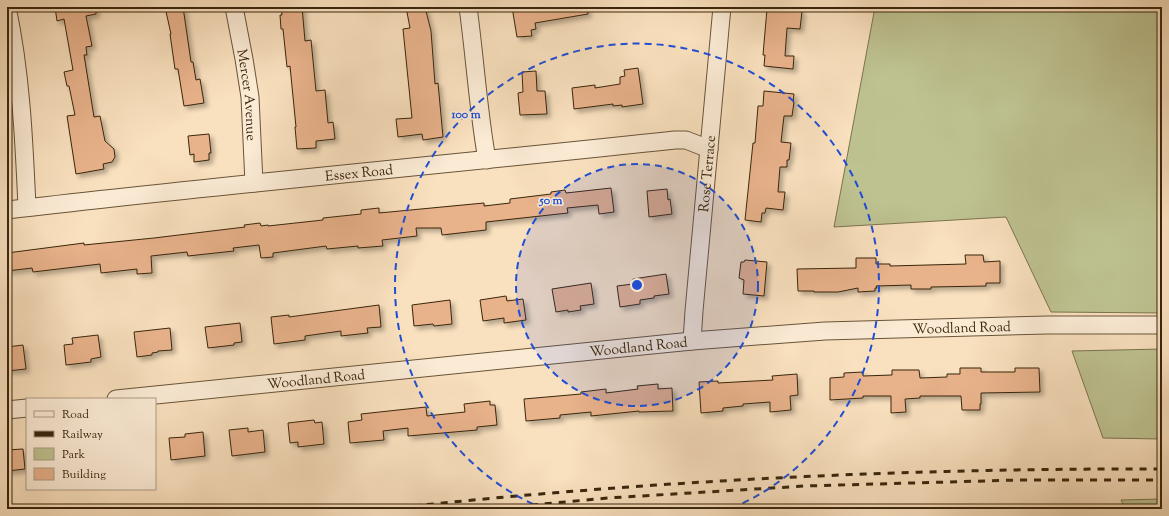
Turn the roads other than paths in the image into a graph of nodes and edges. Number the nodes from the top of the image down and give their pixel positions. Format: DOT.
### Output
graph roads {
  1 [pos="7,7"];
  2 [pos="234,7"];
  3 [pos="468,7"];
  4 [pos="722,7"];
  5 [pos="709,149"];
  6 [pos="486,160"];
  7 [pos="254,183"];
  8 [pos="28,207"];
  9 [pos="7,210"];
  10 [pos="1162,325"];
  11 [pos="692,341"];
  12 [pos="126,398"];
  13 [pos="26,408"];
  14 [pos="7,410"];
  1 -- 8 [label="street"];
  2 -- 7 [label="street, Mercer Avenue"];
  3 -- 6 [label="street"];
  4 -- 5 [label="street, Rose Terrace"];
  5 -- 6 [label="street, Essex Road"];
  5 -- 11 [label="street, Rose Terrace"];
  6 -- 7 [label="street, Essex Road"];
  7 -- 8 [label="street, Essex Road"];
  8 -- 9 [label="street, Essex Road"];
  10 -- 11 [label="street, Woodland Road"];
  11 -- 12 [label="street, Woodland Road"];
  13 -- 14 [label="street"];
}
